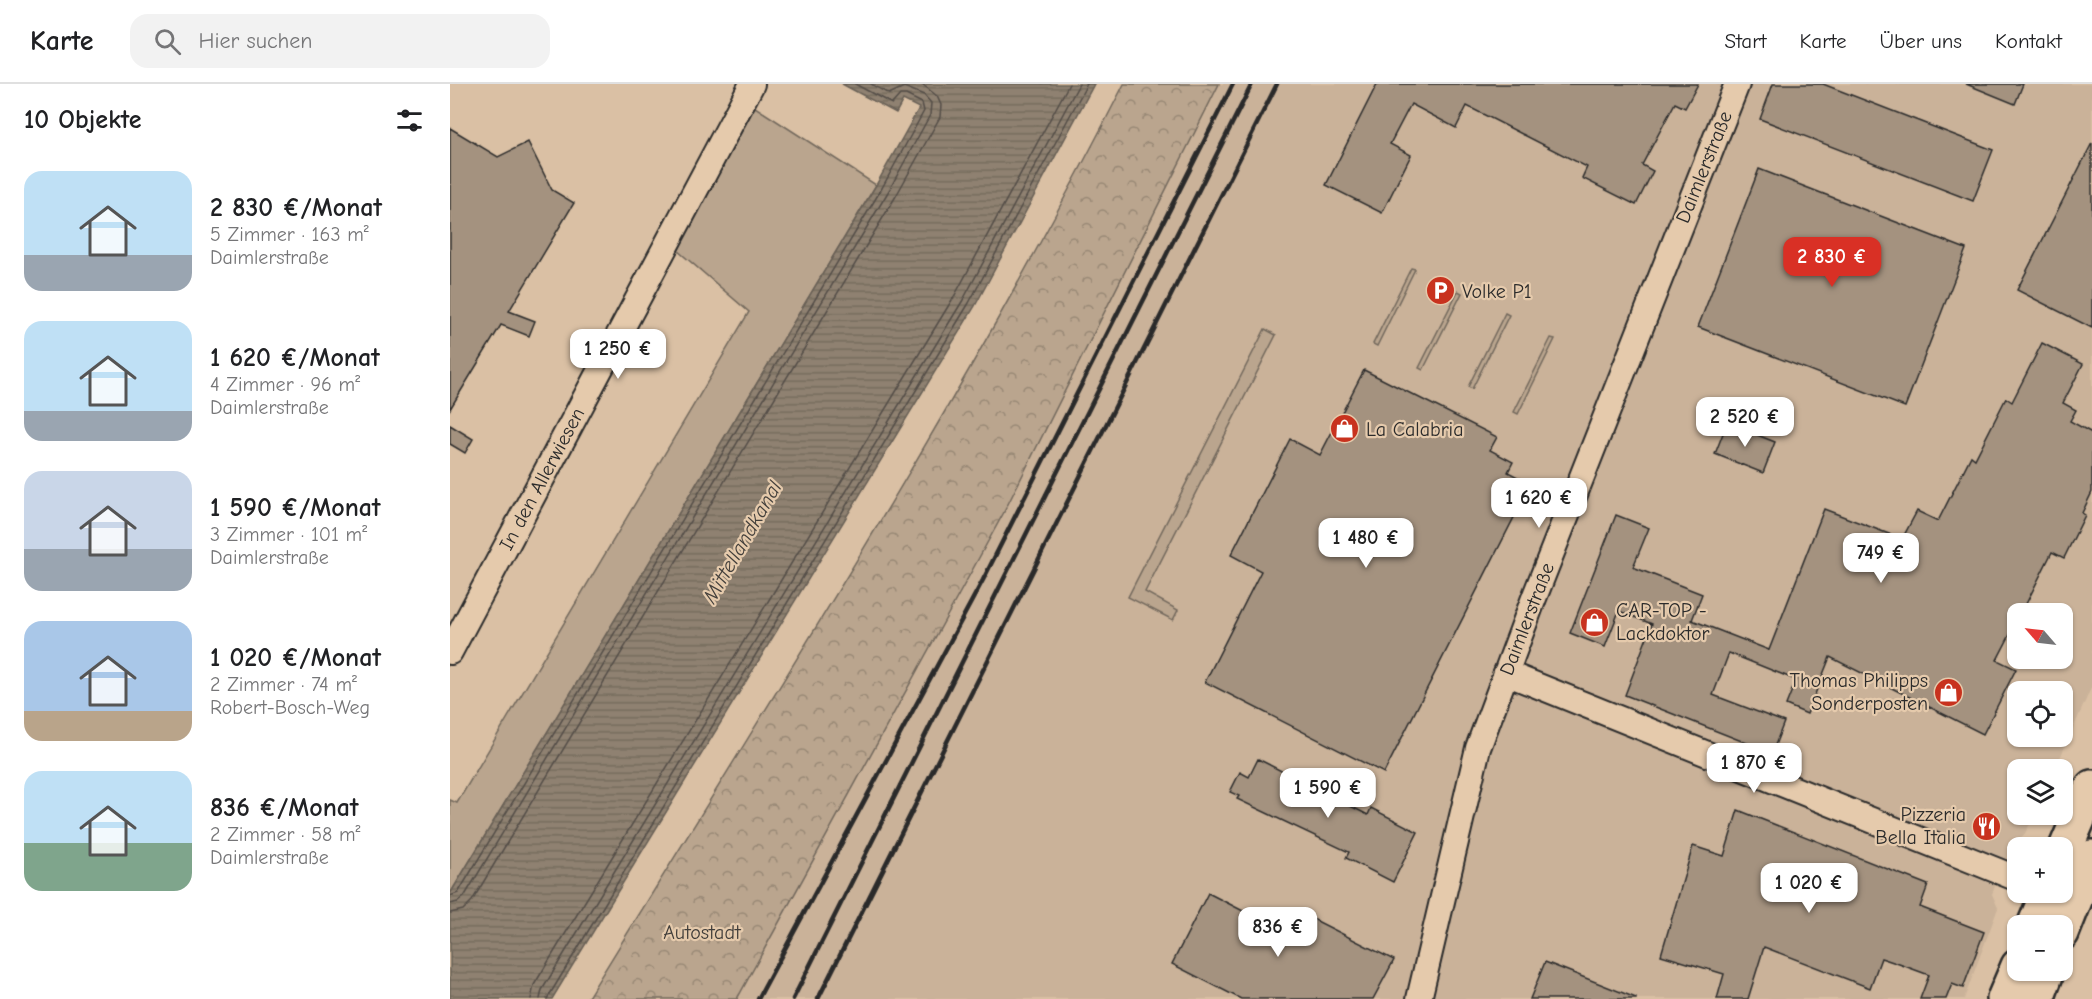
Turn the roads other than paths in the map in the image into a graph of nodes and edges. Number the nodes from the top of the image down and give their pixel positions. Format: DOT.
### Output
graph roads {
  1 [pos="752,84"];
  2 [pos="1737,84"];
  3 [pos="450,652"];
  4 [pos="1506,673"];
  5 [pos="2092,787"];
  6 [pos="2071,837"];
  7 [pos="2092,857"];
  8 [pos="2007,875"];
  9 [pos="2058,906"];
  10 [pos="2012,981"];
  11 [pos="2044,981"];
  12 [pos="1419,999"];
  13 [pos="2004,999"];
  14 [pos="2037,999"];
  1 -- 3 [label="street, In den Allerwiesen"];
  2 -- 4 [label="street, Daimlerstraße"];
  4 -- 8 [label="street"];
  4 -- 12 [label="street, Daimlerstraße"];
  5 -- 6 [label="main road"];
  7 -- 9 [label="main road"];
  10 -- 13 [label="main road"];
  11 -- 14 [label="main road"];
}
